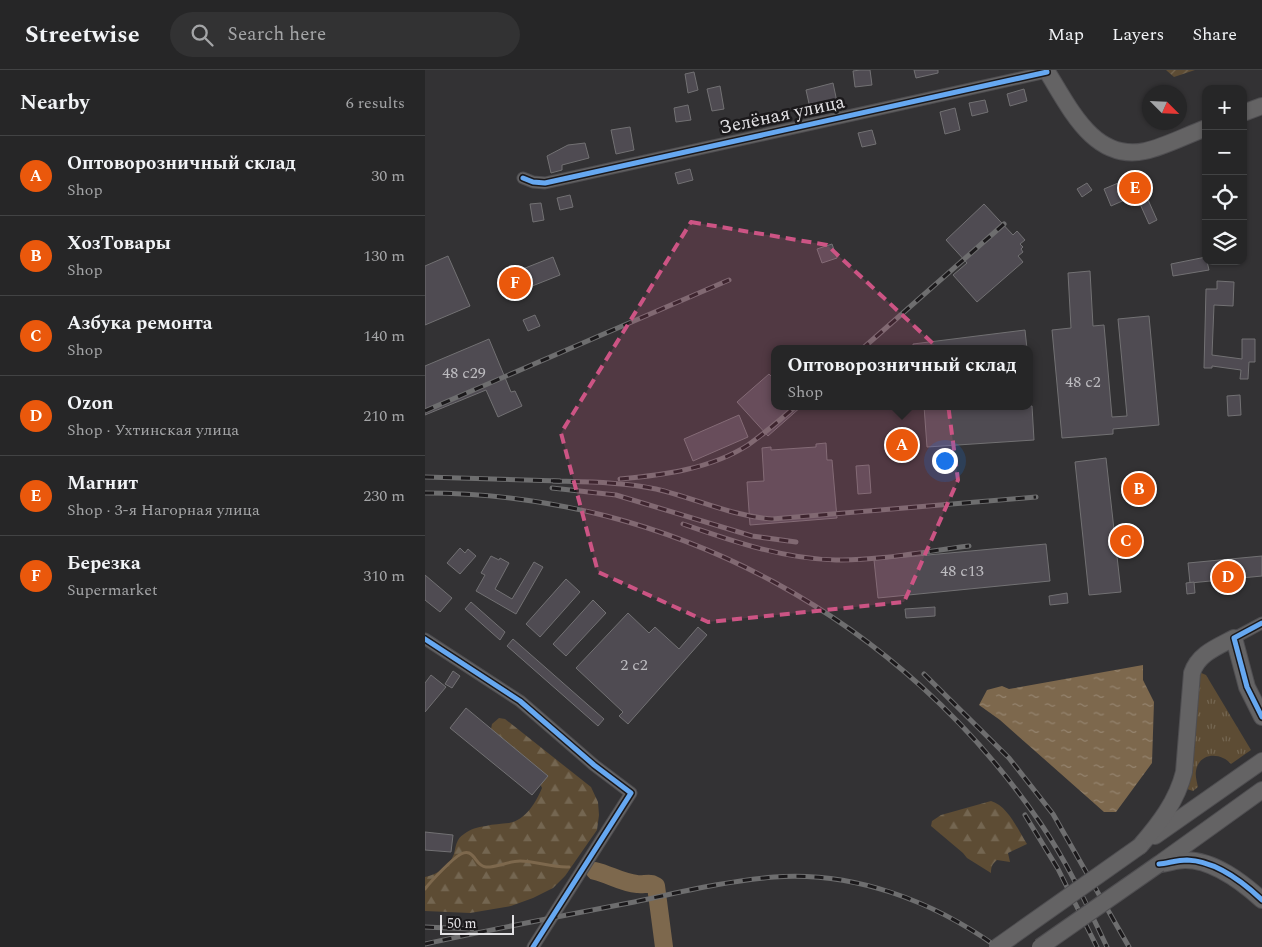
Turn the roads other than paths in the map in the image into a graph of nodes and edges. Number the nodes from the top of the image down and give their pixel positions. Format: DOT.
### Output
graph roads {
  1 [pos="1047,71"];
  2 [pos="1262,106"];
  3 [pos="1247,112"];
  4 [pos="1202,130"];
  5 [pos="523,178"];
  6 [pos="1262,623"];
  7 [pos="1234,638"];
  8 [pos="425,639"];
  9 [pos="1262,717"];
  10 [pos="1262,761"];
  11 [pos="1262,790"];
  12 [pos="1140,846"];
  13 [pos="1159,864"];
  14 [pos="1262,900"];
  15 [pos="533,947"];
  16 [pos="997,947"];
  17 [pos="1040,947"];
  1 -- 4 [label="main road"];
  1 -- 5 [label="street, Зелёная улица"];
  2 -- 3 [label="main road"];
  6 -- 7 [label="street"];
  7 -- 9 [label="main road"];
  7 -- 12 [label="main road"];
  8 -- 15 [label="street"];
  10 -- 12 [label="main road"];
  11 -- 13 [label="main road"];
  12 -- 16 [label="main road, bridge"];
  13 -- 14 [label="main road"];
  13 -- 17 [label="main road, bridge"];
}
